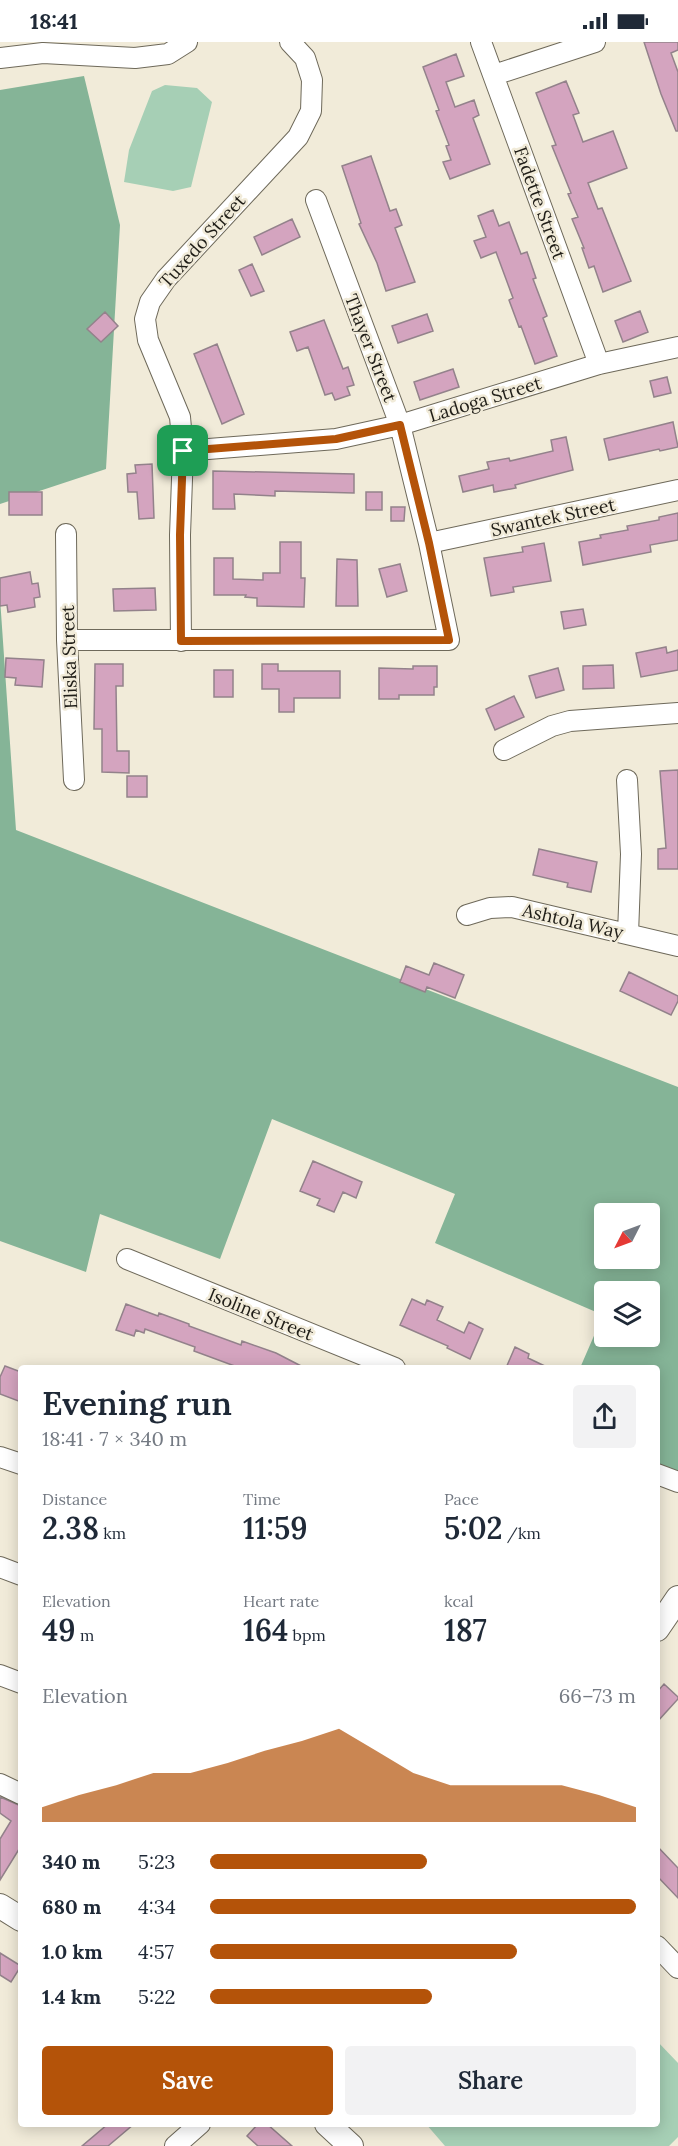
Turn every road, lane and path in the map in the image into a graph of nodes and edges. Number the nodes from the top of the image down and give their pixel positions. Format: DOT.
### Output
graph roads {
  1 [pos="187,42"];
  2 [pos="290,42"];
  3 [pos="481,42"];
  4 [pos="595,42"];
  5 [pos="0,58"];
  6 [pos="494,75"];
  7 [pos="316,200"];
  8 [pos="678,347"];
  9 [pos="599,364"];
  10 [pos="400,425"];
  11 [pos="183,451"];
  12 [pos="678,490"];
  13 [pos="66,534"];
  14 [pos="429,543"];
  15 [pos="67,640"];
  16 [pos="181,641"];
  17 [pos="678,713"];
  18 [pos="504,750"];
  19 [pos="74,780"];
  20 [pos="627,780"];
  21 [pos="467,915"];
  22 [pos="628,934"];
  23 [pos="678,946"];
  24 [pos="128,1259"];
  25 [pos="388,1365"];
  26 [pos="0,1457"];
  27 [pos="18,1463"];
  28 [pos="660,1475"];
  29 [pos="678,1482"];
  30 [pos="0,1567"];
  31 [pos="18,1574"];
  32 [pos="678,1598"];
  33 [pos="660,1625"];
  34 [pos="0,1675"];
  35 [pos="18,1682"];
  36 [pos="0,1784"];
  37 [pos="18,1793"];
  38 [pos="0,1906"];
  39 [pos="18,1917"];
  40 [pos="660,1949"];
  41 [pos="678,1968"];
  42 [pos="197,2127"];
  43 [pos="330,2127"];
  44 [pos="175,2146"];
  45 [pos="351,2146"];
  1 -- 5 [label="street"];
  2 -- 11 [label="street, Tuxedo Street"];
  3 -- 6 [label="street, Fadette Street"];
  4 -- 6 [label="street"];
  6 -- 9 [label="street, Fadette Street"];
  7 -- 10 [label="street, Thayer Street"];
  8 -- 9 [label="street, Ladoga Street"];
  9 -- 10 [label="street, Ladoga Street"];
  10 -- 11 [label="street, Ladoga Street"];
  10 -- 14 [label="street, Thayer Street"];
  11 -- 16 [label="street, Tuxedo Street"];
  12 -- 14 [label="street, Swantek Street"];
  13 -- 15 [label="street, Eliska Street"];
  14 -- 16 [label="street, Thayer Street"];
  15 -- 16 [label="street"];
  15 -- 19 [label="street, Eliska Street"];
  17 -- 18 [label="street"];
  20 -- 22 [label="street"];
  21 -- 22 [label="street, Ashtola Way"];
  22 -- 23 [label="street, Ashtola Way"];
  24 -- 25 [label="street, Isoline Street"];
  26 -- 27 [label="street"];
  28 -- 29 [label="street"];
  30 -- 31 [label="street"];
  32 -- 33 [label="street"];
  34 -- 35 [label="street"];
  36 -- 37 [label="street"];
  38 -- 39 [label="street"];
  40 -- 41 [label="street"];
  42 -- 44 [label="street"];
  43 -- 45 [label="street"];
}
